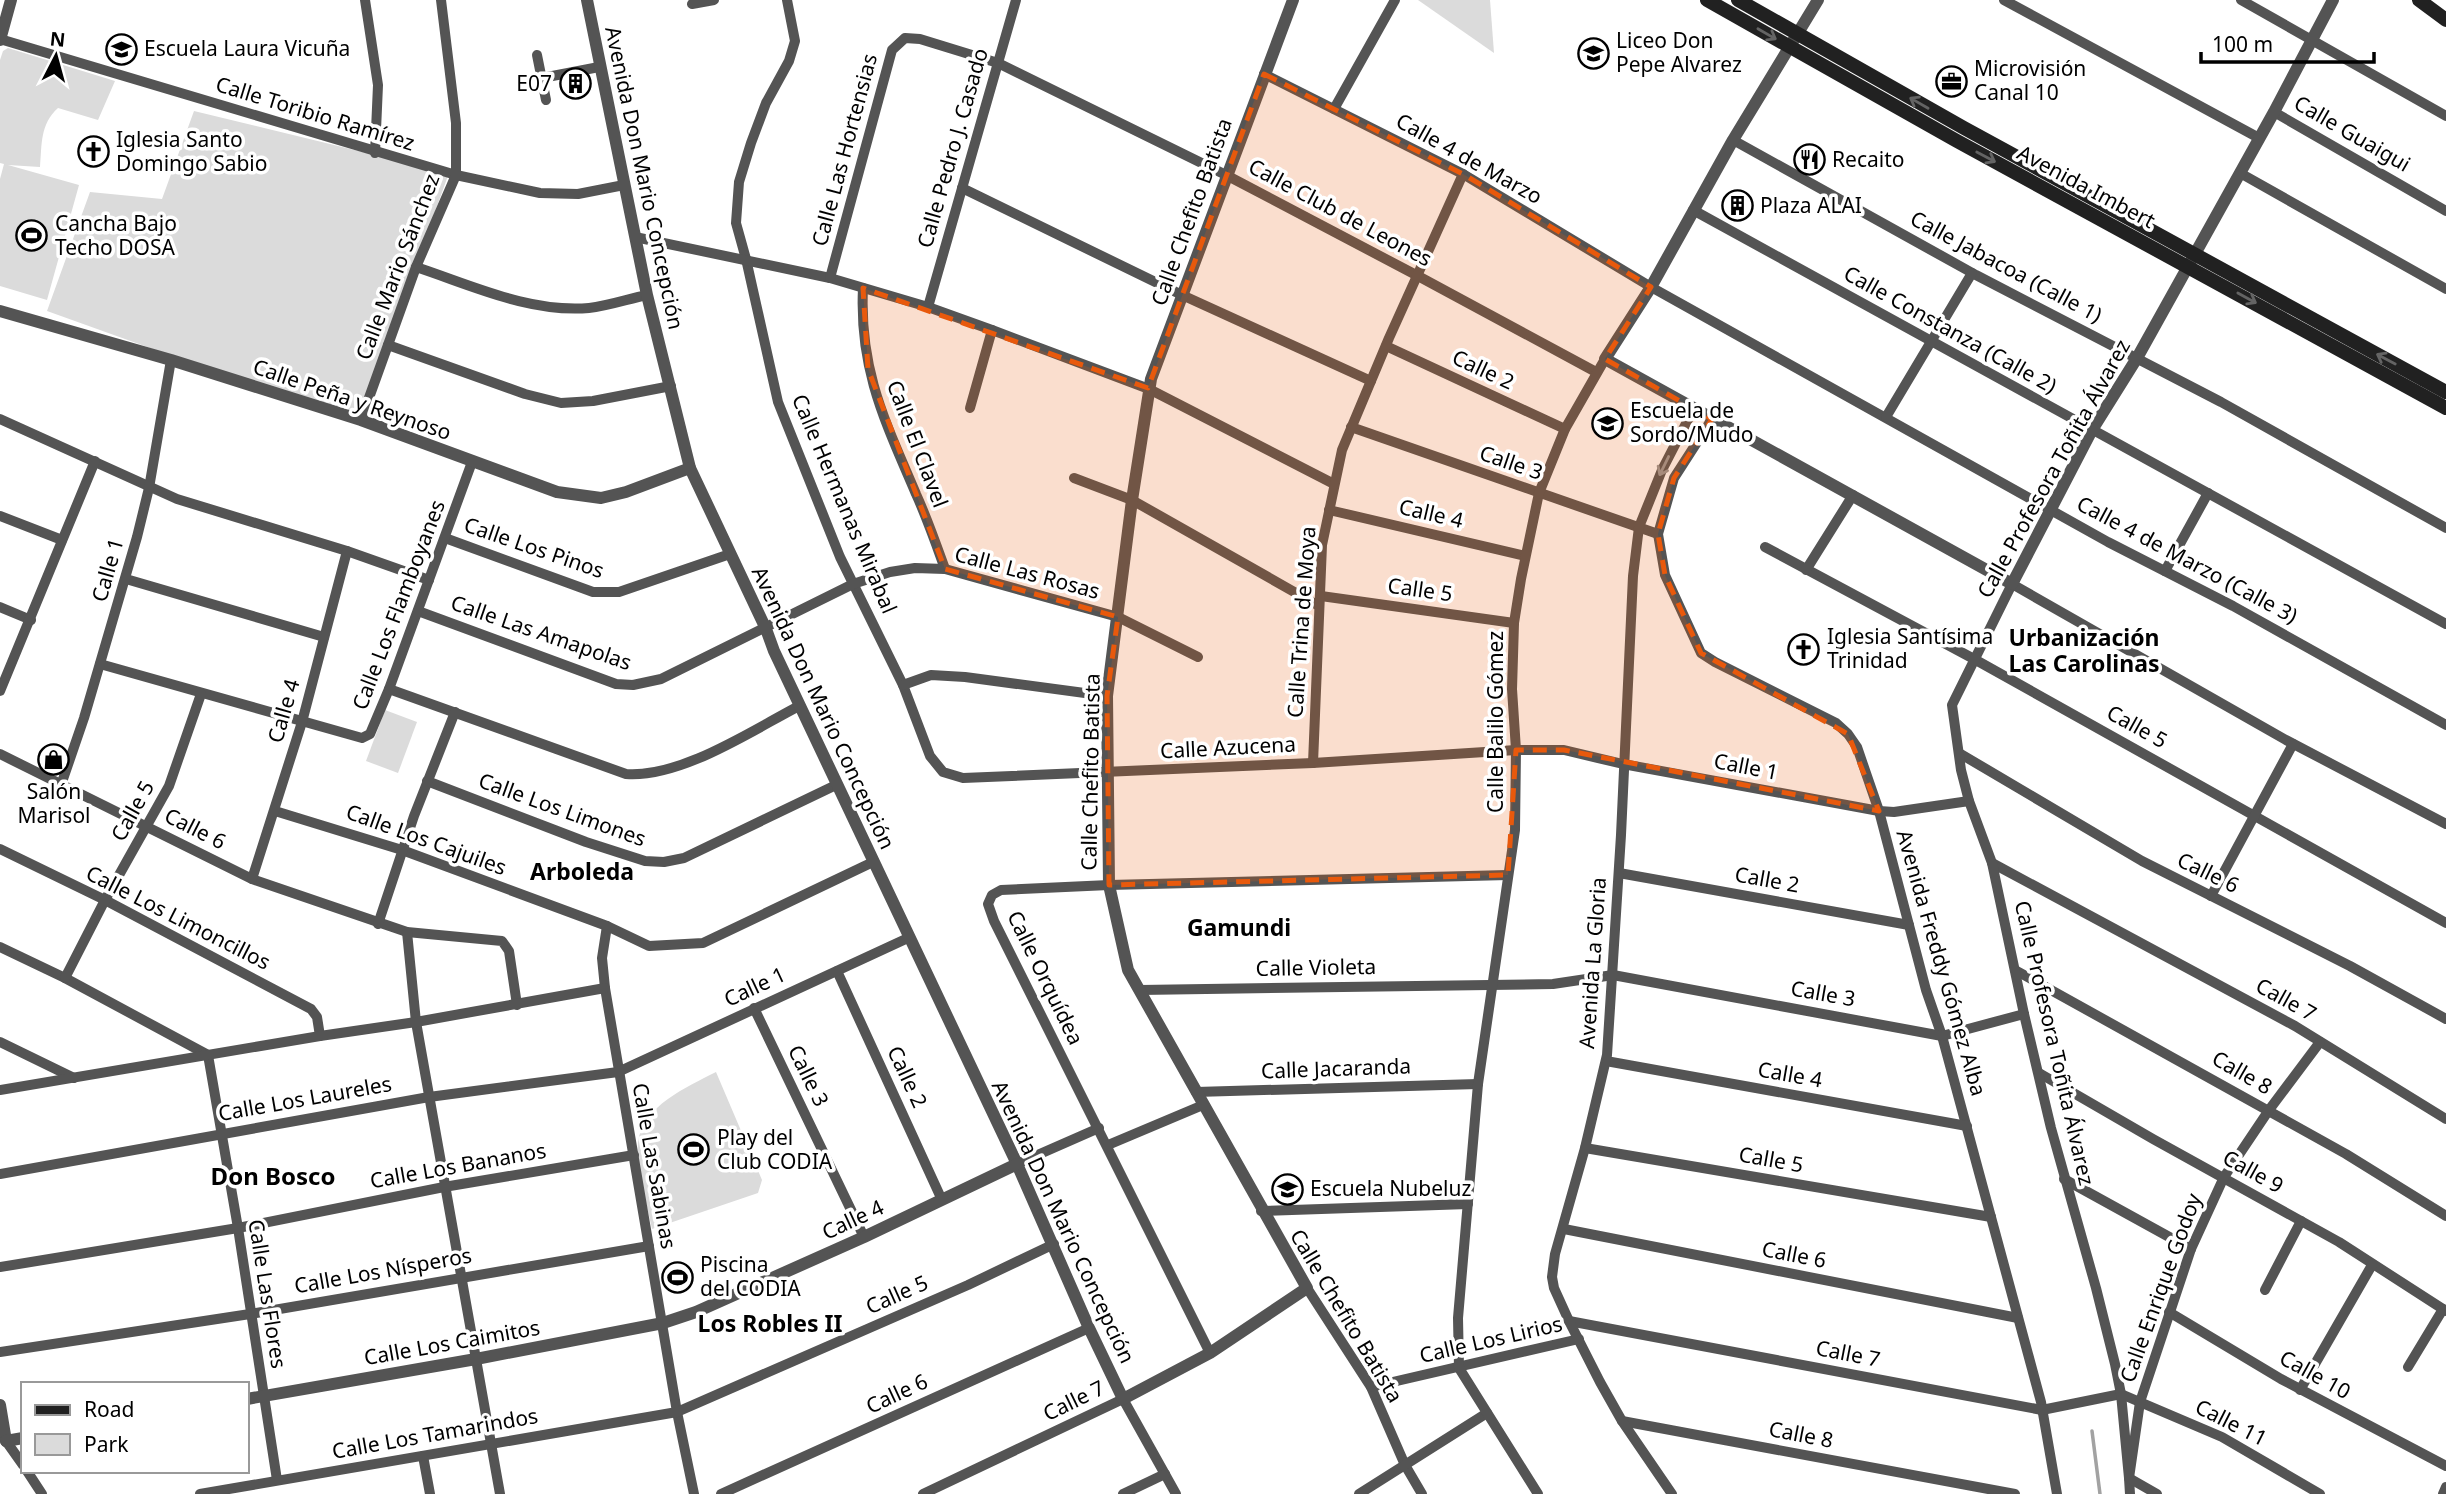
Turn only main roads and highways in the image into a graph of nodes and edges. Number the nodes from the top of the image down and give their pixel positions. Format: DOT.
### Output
graph roads {
  1 [pos="1707,0"];
  2 [pos="1738,0"];
  3 [pos="2419,0"];
  4 [pos="2446,20"];
  5 [pos="1961,135"];
  6 [pos="2445,402"];
  1 -- 5 [label="main road, Avenida Imbert, one-way"];
  5 -- 2 [label="main road, Avenida Imbert, one-way"];
  3 -- 4 [label="main road"];
  5 -- 6 [label="main road, Avenida Imbert"];
}
